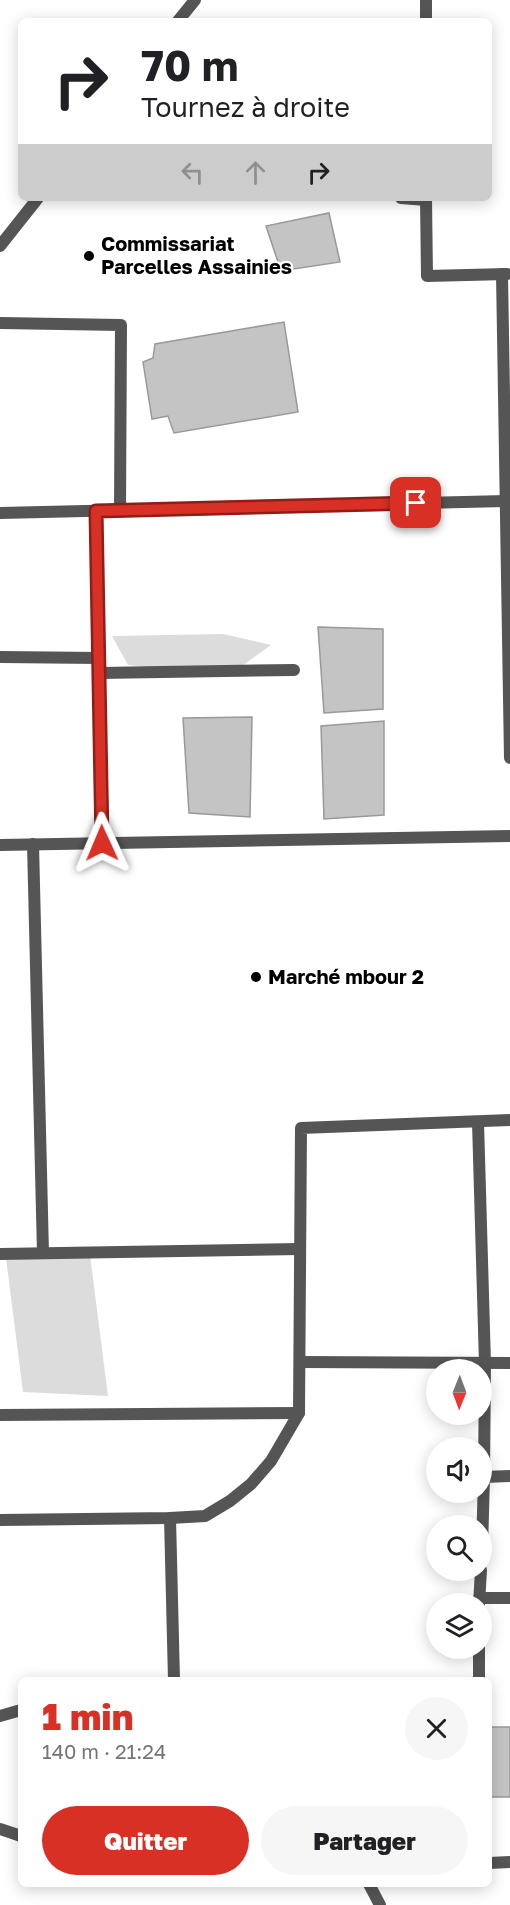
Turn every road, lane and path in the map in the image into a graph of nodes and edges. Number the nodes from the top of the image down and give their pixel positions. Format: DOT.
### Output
graph roads {
  1 [pos="195,0"];
  2 [pos="426,0"];
  3 [pos="180,18"];
  4 [pos="426,18"];
  5 [pos="36,201"];
  6 [pos="426,201"];
  7 [pos="0,246"];
  8 [pos="506,274"];
  9 [pos="0,323"];
  10 [pos="506,501"];
  11 [pos="120,510"];
  12 [pos="96,511"];
  13 [pos="0,513"];
  14 [pos="0,657"];
  15 [pos="99,658"];
  16 [pos="294,670"];
  17 [pos="99,673"];
  18 [pos="510,758"];
  19 [pos="510,836"];
  20 [pos="102,843"];
  21 [pos="33,844"];
  22 [pos="0,845"];
  23 [pos="510,1120"];
  24 [pos="478,1122"];
  25 [pos="300,1249"];
  26 [pos="43,1253"];
  27 [pos="0,1254"];
  28 [pos="486,1359"];
  29 [pos="300,1362"];
  30 [pos="426,1363"];
  31 [pos="510,1363"];
  32 [pos="492,1364"];
  33 [pos="299,1413"];
  34 [pos="0,1415"];
  35 [pos="510,1476"];
  36 [pos="492,1477"];
  37 [pos="170,1518"];
  38 [pos="0,1520"];
  39 [pos="510,1598"];
  40 [pos="492,1600"];
  41 [pos="479,1659"];
  42 [pos="174,1677"];
  43 [pos="479,1677"];
  44 [pos="18,1711"];
  45 [pos="0,1716"];
  46 [pos="0,1829"];
  47 [pos="18,1835"];
  48 [pos="510,1862"];
  49 [pos="492,1863"];
  50 [pos="371,1887"];
  51 [pos="380,1905"];
  1 -- 3 [label="street"];
  2 -- 4 [label="street"];
  5 -- 7 [label="street"];
  6 -- 8 [label="street"];
  8 -- 10 [label="street"];
  9 -- 11 [label="street"];
  10 -- 11 [label="street"];
  10 -- 18 [label="street"];
  11 -- 12 [label="street"];
  12 -- 13 [label="street"];
  12 -- 15 [label="street"];
  14 -- 15 [label="street"];
  15 -- 17 [label="street"];
  16 -- 17 [label="street"];
  17 -- 20 [label="street"];
  19 -- 20 [label="street"];
  20 -- 21 [label="street"];
  21 -- 22 [label="street"];
  21 -- 26 [label="street"];
  23 -- 24 [label="street"];
  24 -- 25 [label="street"];
  24 -- 28 [label="street"];
  25 -- 26 [label="street"];
  25 -- 29 [label="street"];
  26 -- 27 [label="street"];
  29 -- 30 [label="street"];
  29 -- 33 [label="street"];
  31 -- 32 [label="street"];
  33 -- 34 [label="street"];
  33 -- 37 [label="street"];
  35 -- 36 [label="street"];
  37 -- 38 [label="street"];
  37 -- 42 [label="street"];
  39 -- 40 [label="street"];
  41 -- 43 [label="street"];
  44 -- 45 [label="street"];
  46 -- 47 [label="street"];
  48 -- 49 [label="street"];
  50 -- 51 [label="street"];
}
